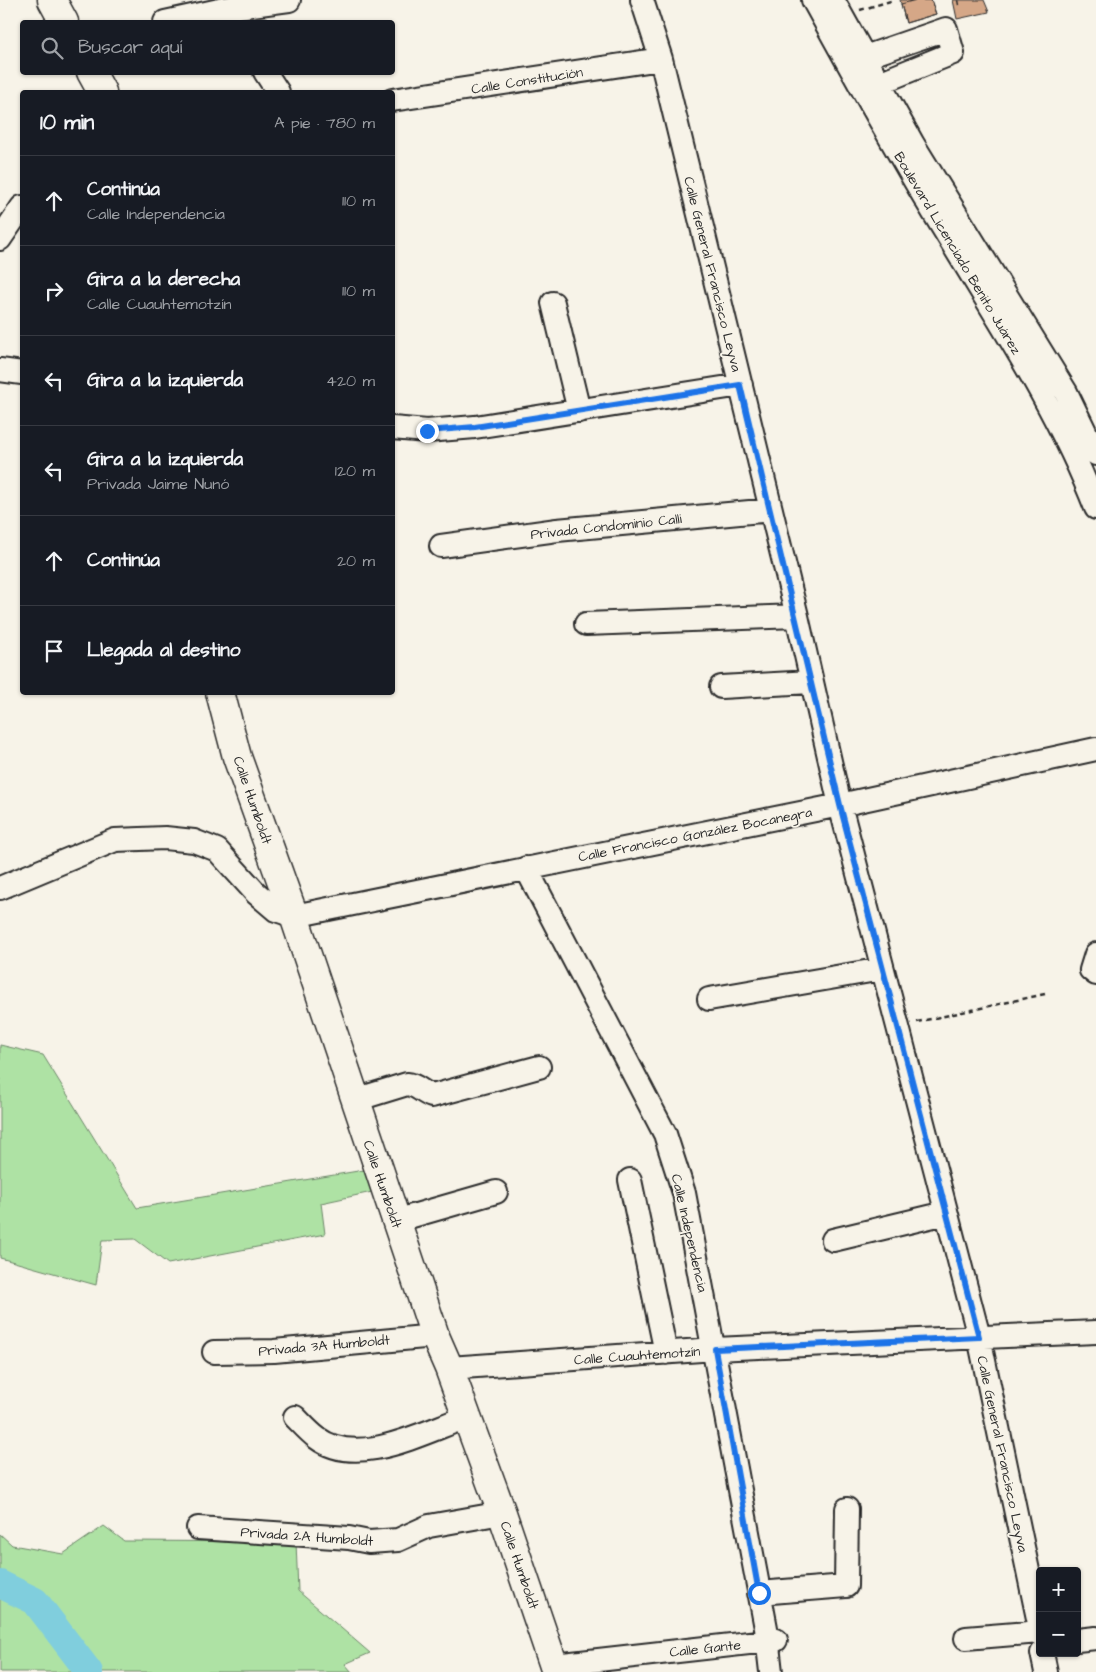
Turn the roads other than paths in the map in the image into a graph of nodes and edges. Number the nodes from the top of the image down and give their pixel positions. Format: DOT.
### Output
graph roads {
  1 [pos="52,0"];
  2 [pos="289,0"];
  3 [pos="642,0"];
  4 [pos="813,0"];
  5 [pos="837,8"];
  6 [pos="228,16"];
  7 [pos="63,20"];
  8 [pos="186,20"];
  9 [pos="865,57"];
  10 [pos="661,59"];
  11 [pos="93,75"];
  12 [pos="267,75"];
  13 [pos="879,83"];
  14 [pos="101,90"];
  15 [pos="277,90"];
  16 [pos="395,100"];
  17 [pos="20,210"];
  18 [pos="0,239"];
  19 [pos="553,303"];
  20 [pos="0,370"];
  21 [pos="20,373"];
  22 [pos="740,385"];
  23 [pos="1057,397"];
  24 [pos="580,411"];
  25 [pos="395,428"];
  26 [pos="1096,454"];
  27 [pos="1096,508"];
  28 [pos="771,510"];
  29 [pos="441,546"];
  30 [pos="797,616"];
  31 [pos="586,624"];
  32 [pos="811,682"];
  33 [pos="721,687"];
  34 [pos="221,695"];
  35 [pos="1096,749"];
  36 [pos="840,805"];
  37 [pos="526,868"];
  38 [pos="0,888"];
  39 [pos="294,916"];
  40 [pos="1096,954"];
  41 [pos="882,969"];
  42 [pos="1096,974"];
  43 [pos="710,999"];
  44 [pos="539,1067"];
  45 [pos="355,1100"];
  46 [pos="630,1180"];
  47 [pos="496,1192"];
  48 [pos="946,1213"];
  49 [pos="396,1221"];
  50 [pos="833,1240"];
  51 [pos="1096,1332"];
  52 [pos="434,1336"];
  53 [pos="979,1337"];
  54 [pos="715,1349"];
  55 [pos="214,1352"];
  56 [pos="666,1353"];
  57 [pos="449,1368"];
  58 [pos="295,1417"];
  59 [pos="467,1417"];
  60 [pos="847,1509"];
  61 [pos="502,1513"];
  62 [pos="198,1528"];
  63 [pos="759,1593"];
  64 [pos="1037,1612"];
  65 [pos="1036,1632"];
  66 [pos="770,1636"];
  67 [pos="966,1638"];
  68 [pos="1096,1638"];
  69 [pos="1081,1640"];
  70 [pos="1043,1657"];
  71 [pos="555,1669"];
  72 [pos="771,1672"];
  73 [pos="784,1672"];
  74 [pos="1046,1672"];
  1 -- 7 [label="main road"];
  2 -- 6 [label="street"];
  3 -- 10 [label="street, Calle General Francisco Leyva"];
  4 -- 23 [label="street, Boulevard Licenciado Benito Juárez"];
  5 -- 9 [label="street, Boulevard Licenciado Benito Juárez"];
  6 -- 8 [label="street"];
  9 -- 13 [label="street, Boulevard Licenciado Benito Juárez"];
  9 -- 13 [label="street"];
  10 -- 16 [label="street, Calle Constitución"];
  10 -- 22 [label="street, Calle General Francisco Leyva"];
  11 -- 14 [label="main road"];
  12 -- 15 [label="street"];
  13 -- 23 [label="street, Boulevard Licenciado Benito Juárez"];
  17 -- 18 [label="street"];
  19 -- 24 [label="street"];
  20 -- 21 [label="street"];
  22 -- 24 [label="street"];
  22 -- 28 [label="street, Calle General Francisco Leyva"];
  23 -- 26 [label="street, Boulevard Licenciado Benito Juárez"];
  23 -- 27 [label="street, Boulevard Licenciado Benito Juárez"];
  24 -- 25 [label="street"];
  28 -- 29 [label="street, Privada Condominio Calli"];
  28 -- 30 [label="street, Calle General Francisco Leyva"];
  30 -- 31 [label="street"];
  30 -- 32 [label="street, Calle General Francisco Leyva"];
  32 -- 33 [label="street"];
  32 -- 36 [label="street, Calle General Francisco Leyva"];
  34 -- 39 [label="main road, Calle Humboldt"];
  35 -- 36 [label="street, Calle Francisco González Bocanegra"];
  36 -- 37 [label="street, Calle Francisco González Bocanegra"];
  36 -- 41 [label="street, Calle General Francisco Leyva"];
  37 -- 39 [label="street, Calle Francisco González Bocanegra"];
  37 -- 54 [label="street, Calle Independencia"];
  38 -- 39 [label="street"];
  39 -- 45 [label="main road, Calle Humboldt"];
  40 -- 42 [label="street"];
  41 -- 43 [label="street"];
  41 -- 48 [label="street, Calle General Francisco Leyva"];
  44 -- 45 [label="street"];
  45 -- 49 [label="main road, Calle Humboldt"];
  46 -- 56 [label="street"];
  47 -- 49 [label="street"];
  48 -- 50 [label="street"];
  48 -- 53 [label="street, Calle General Francisco Leyva"];
  49 -- 52 [label="main road, Calle Humboldt"];
  51 -- 53 [label="street, Calle Cuauhtemotzín"];
  52 -- 55 [label="street, Privada 3A Humboldt"];
  52 -- 57 [label="main road, Calle Humboldt"];
  53 -- 54 [label="street, Calle Cuauhtemotzín"];
  53 -- 64 [label="street, Calle General Francisco Leyva"];
  54 -- 56 [label="street, Calle Cuauhtemotzín"];
  54 -- 63 [label="street, Calle Independencia"];
  56 -- 57 [label="street, Calle Cuauhtemotzín"];
  57 -- 59 [label="main road, Calle Humboldt"];
  58 -- 59 [label="street"];
  59 -- 61 [label="main road, Calle Humboldt"];
  60 -- 63 [label="street"];
  61 -- 62 [label="street, Privada 2A Humboldt"];
  61 -- 71 [label="main road, Calle Humboldt"];
  63 -- 66 [label="street, Calle Independencia"];
  65 -- 67 [label="street"];
  66 -- 71 [label="street, Calle Gante"];
  66 -- 72 [label="street, Calle Independencia"];
  66 -- 73 [label="street, Calle Independencia"];
  68 -- 69 [label="street"];
  70 -- 74 [label="street"];
}
